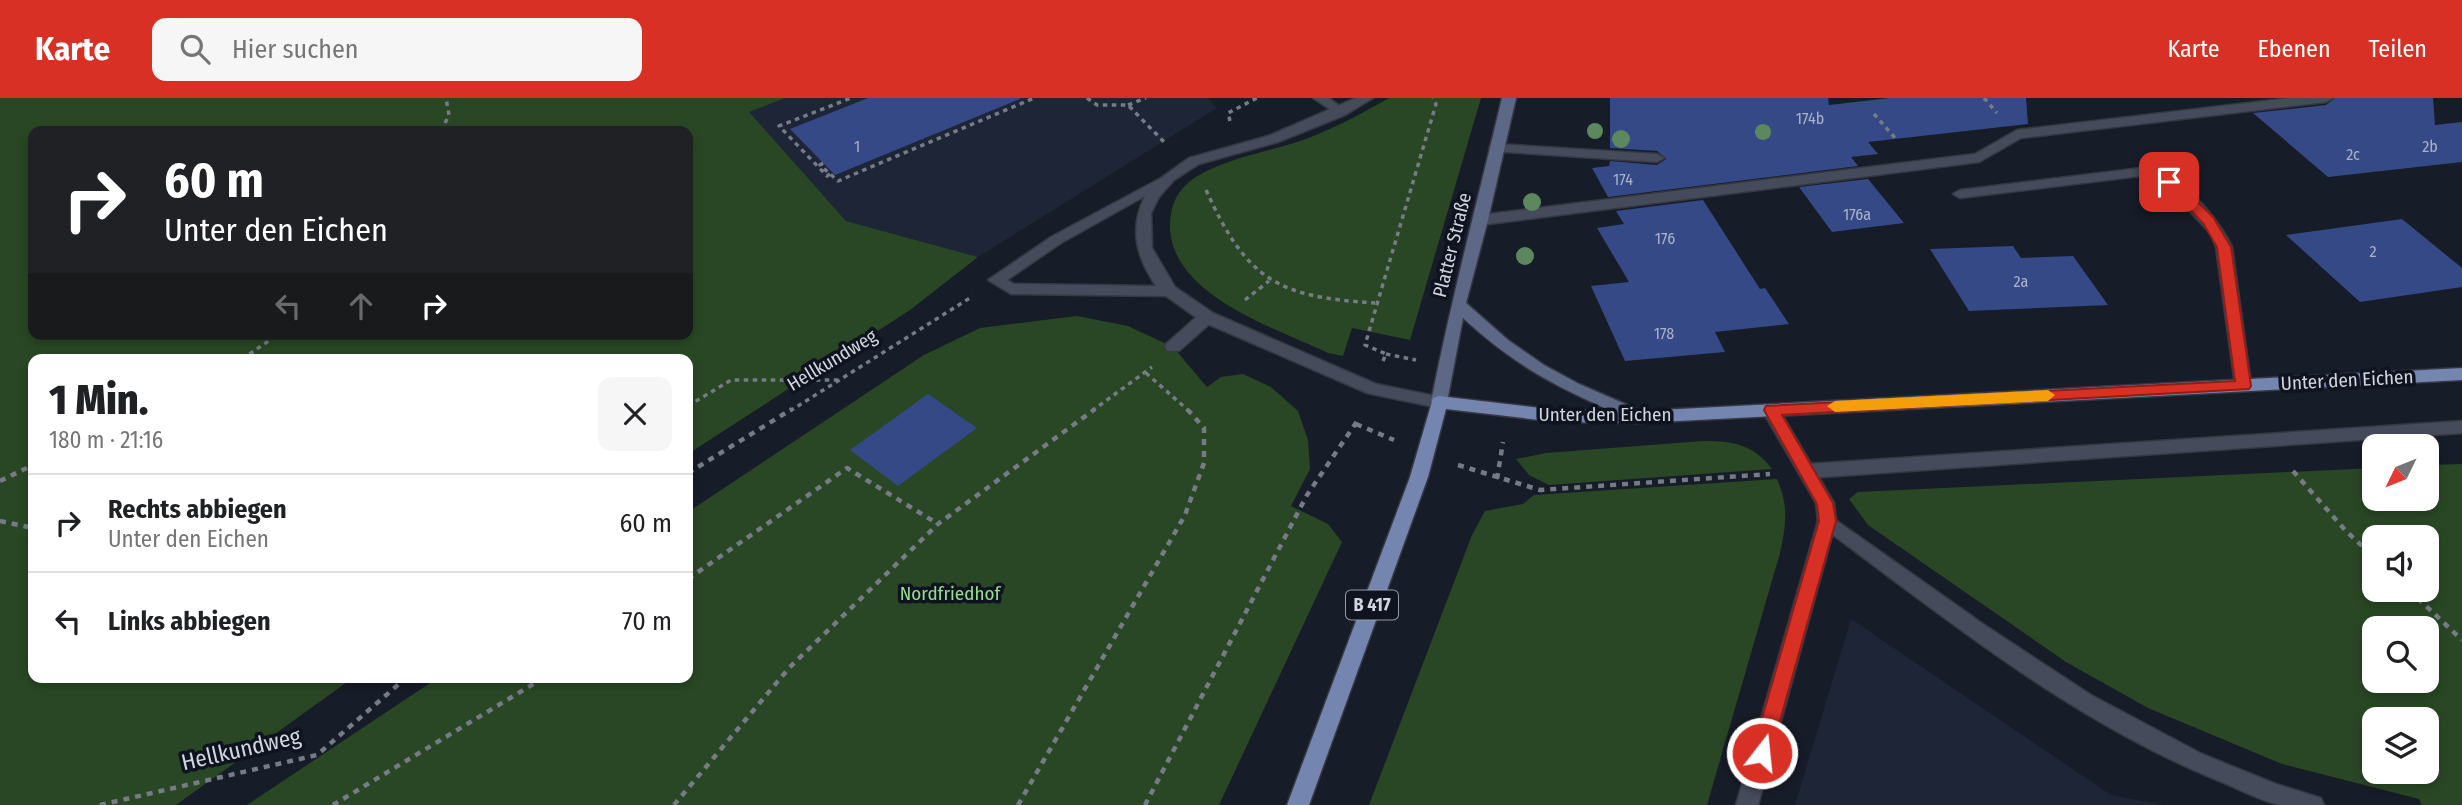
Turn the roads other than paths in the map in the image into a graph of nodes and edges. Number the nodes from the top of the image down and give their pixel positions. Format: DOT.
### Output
graph roads {
  1 [pos="1320,98"];
  2 [pos="1366,98"];
  3 [pos="1509,98"];
  4 [pos="2326,98"];
  5 [pos="1340,112"];
  6 [pos="1496,148"];
  7 [pos="1657,158"];
  8 [pos="1169,177"];
  9 [pos="1960,194"];
  10 [pos="1481,220"];
  11 [pos="1169,291"];
  12 [pos="1458,304"];
  13 [pos="1207,317"];
  14 [pos="1173,346"];
  15 [pos="2462,374"];
  16 [pos="2243,386"];
  17 [pos="1439,402"];
  18 [pos="1771,410"];
  19 [pos="1640,416"];
  20 [pos="2462,427"];
  21 [pos="1808,471"];
  22 [pos="1827,521"];
  23 [pos="1298,805"];
  24 [pos="1747,805"];
  25 [pos="2313,805"];
  1 -- 5 [label="street"];
  2 -- 5 [label="street"];
  3 -- 6 [label="main road, Platter Straße"];
  4 -- 10 [label="street"];
  5 -- 8 [label="street"];
  6 -- 7 [label="street"];
  6 -- 10 [label="main road, Platter Straße"];
  8 -- 11 [label="street"];
  8 -- 11 [label="street"];
  9 -- 16 [label="street"];
  10 -- 12 [label="main road, Platter Straße"];
  11 -- 13 [label="street"];
  12 -- 17 [label="main road, Platter Straße"];
  12 -- 19 [label="main road"];
  13 -- 14 [label="street"];
  13 -- 17 [label="street"];
  15 -- 16 [label="main road, Unter den Eichen"];
  16 -- 18 [label="main road, Unter den Eichen"];
  17 -- 19 [label="main road, Unter den Eichen"];
  17 -- 23 [label="main road, B 417"];
  18 -- 19 [label="main road, Unter den Eichen"];
  18 -- 21 [label="street"];
  20 -- 21 [label="street"];
  21 -- 22 [label="street"];
  22 -- 24 [label="street"];
  22 -- 25 [label="street"];
}
